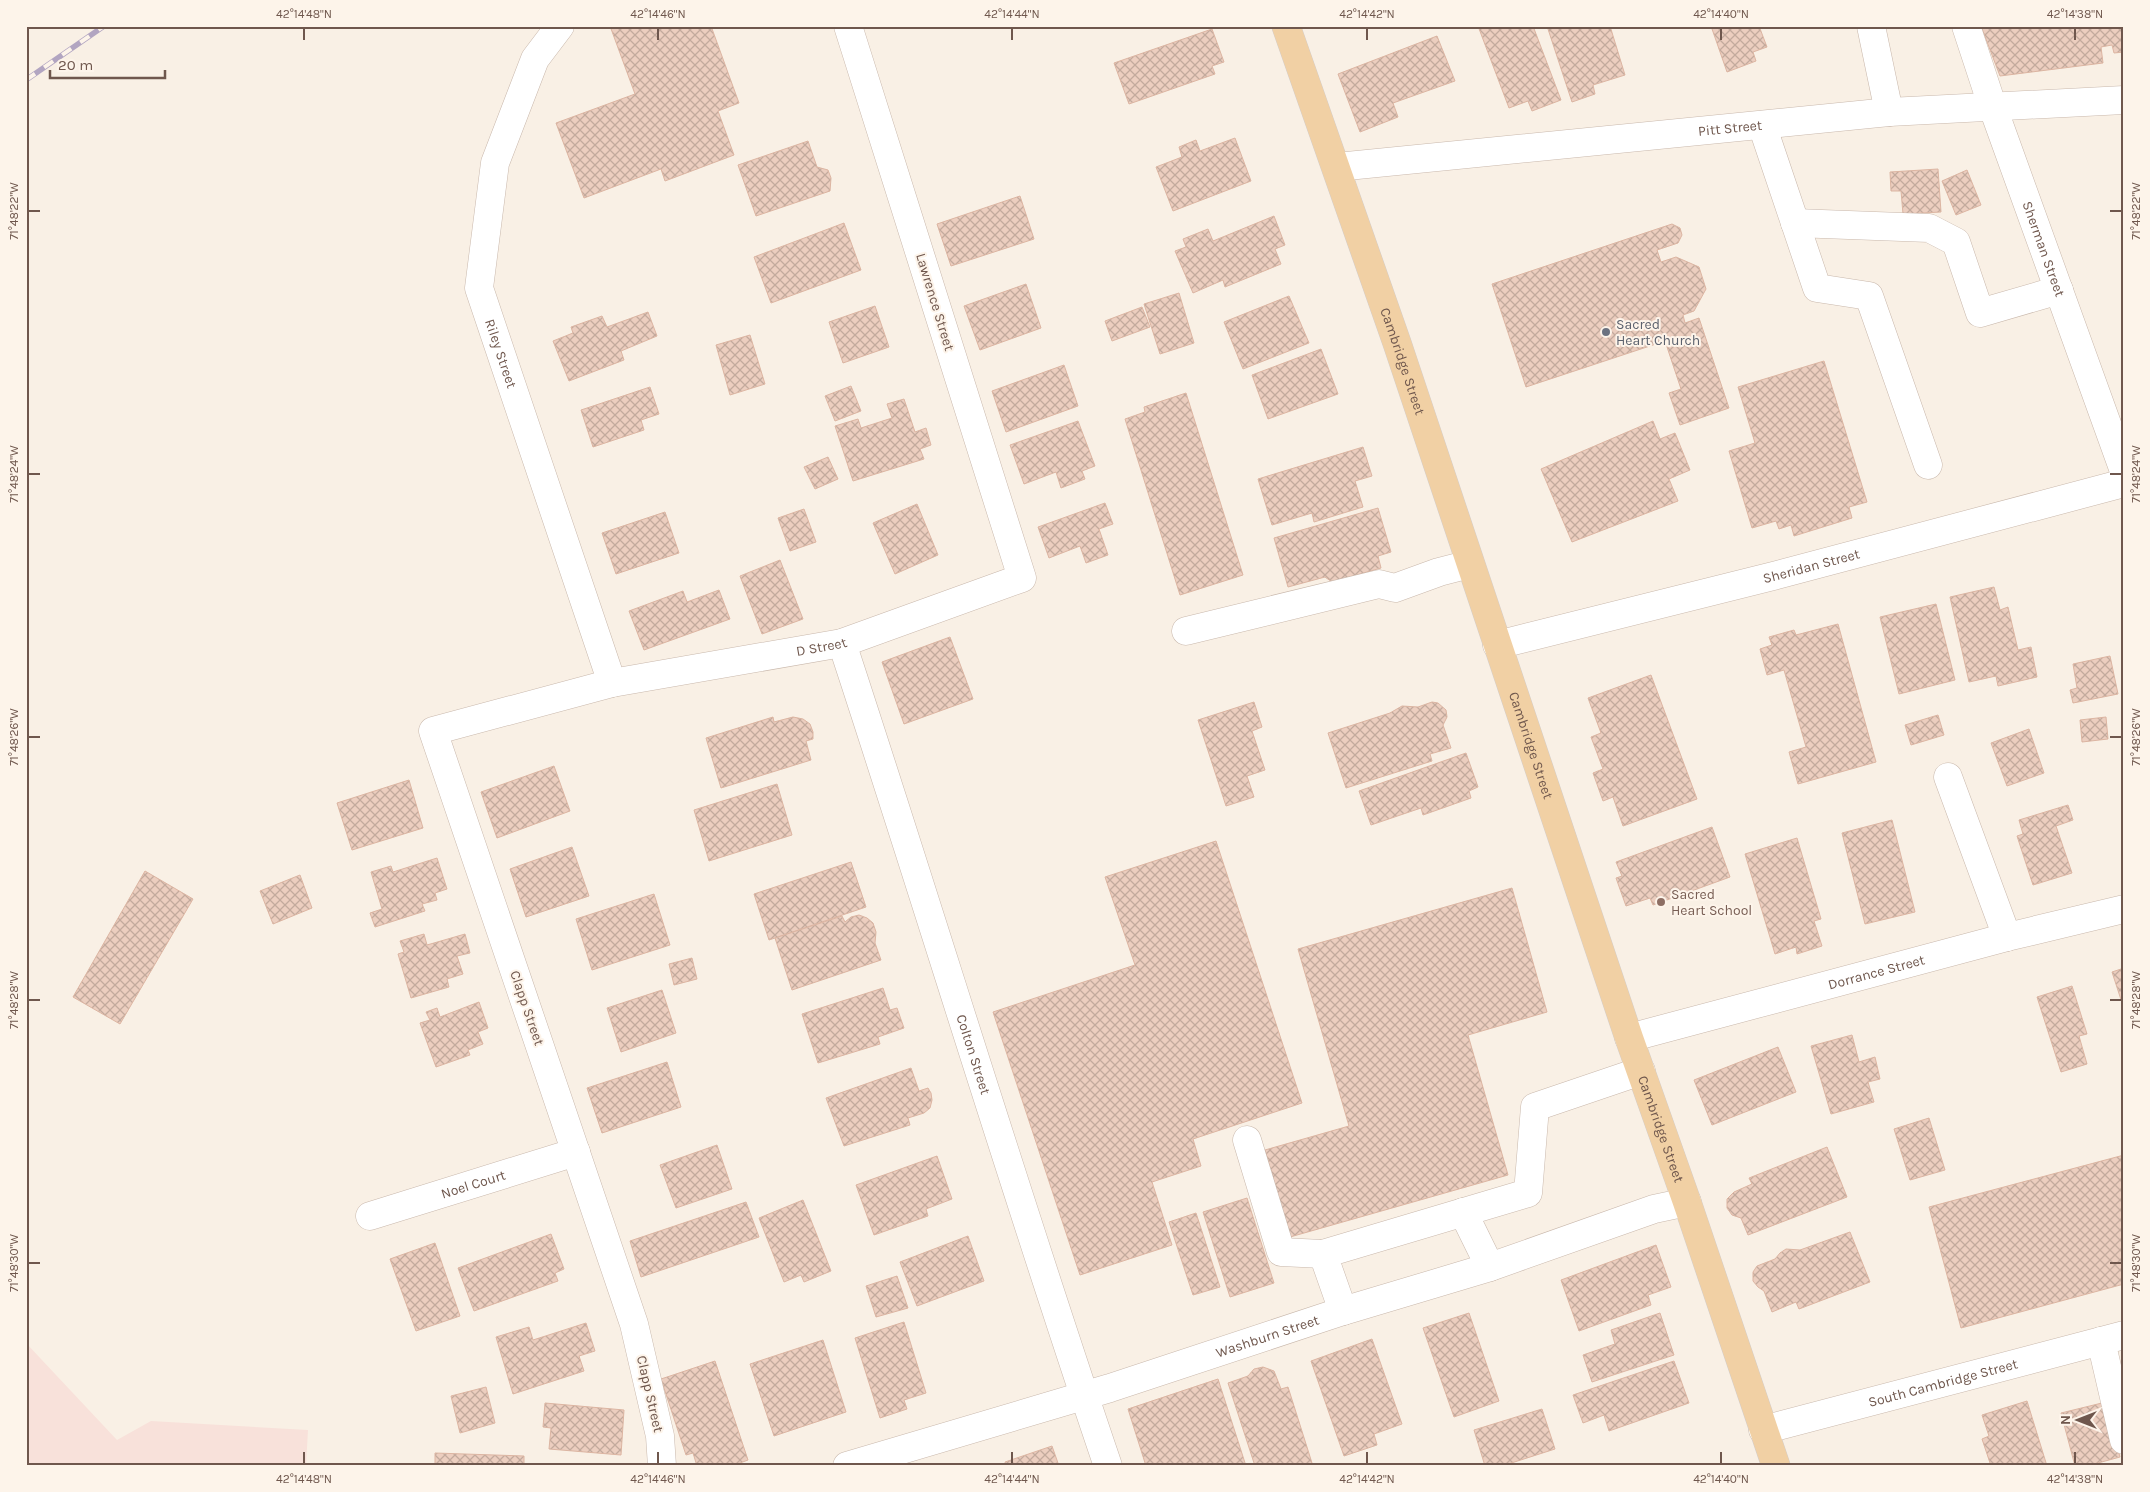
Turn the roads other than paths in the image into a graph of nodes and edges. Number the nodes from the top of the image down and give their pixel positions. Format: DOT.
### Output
graph roads {
  1 [pos="560,26"];
  2 [pos="848,26"];
  3 [pos="1286,26"];
  4 [pos="1871,26"];
  5 [pos="1966,26"];
  6 [pos="2124,100"];
  7 [pos="1992,105"];
  8 [pos="1889,112"];
  9 [pos="1762,125"];
  10 [pos="1337,167"];
  11 [pos="1795,223"];
  12 [pos="2059,290"];
  13 [pos="1928,465"];
  14 [pos="2124,471"];
  15 [pos="2124,483"];
  16 [pos="1470,564"];
  17 [pos="1022,578"];
  18 [pos="1186,631"];
  19 [pos="842,643"];
  20 [pos="1497,645"];
  21 [pos="612,683"];
  22 [pos="1948,777"];
  23 [pos="2124,909"];
  24 [pos="2006,937"];
  25 [pos="1629,1038"];
  26 [pos="1641,1070"];
  27 [pos="1247,1140"];
  28 [pos="576,1152"];
  29 [pos="1687,1202"];
  30 [pos="1464,1212"];
  31 [pos="370,1216"];
  32 [pos="1323,1254"];
  33 [pos="1490,1267"];
  34 [pos="1343,1311"];
  35 [pos="2113,1338"];
  36 [pos="1084,1396"];
  37 [pos="1763,1430"];
  38 [pos="2124,1440"];
  39 [pos="662,1466"];
  40 [pos="847,1466"];
  41 [pos="1108,1466"];
  42 [pos="1776,1466"];
  1 -- 21 [label="street, Riley Street"];
  2 -- 17 [label="street, Lawrence Street"];
  3 -- 10 [label="main road, Cambridge Street"];
  4 -- 8 [label="street"];
  5 -- 7 [label="street, Sherman Street"];
  6 -- 7 [label="street, Pitt Street"];
  7 -- 8 [label="street, Pitt Street"];
  7 -- 12 [label="street, Sherman Street"];
  8 -- 9 [label="street, Pitt Street"];
  9 -- 10 [label="street, Pitt Street"];
  9 -- 11 [label="street"];
  10 -- 16 [label="main road, Cambridge Street"];
  11 -- 12 [label="street"];
  11 -- 13 [label="street"];
  12 -- 14 [label="street, Sherman Street"];
  15 -- 20 [label="street, Sheridan Street"];
  16 -- 18 [label="street"];
  16 -- 20 [label="main road, Cambridge Street"];
  17 -- 19 [label="street, D Street"];
  19 -- 21 [label="street, D Street"];
  19 -- 36 [label="street, Colton Street"];
  20 -- 25 [label="main road, Cambridge Street"];
  21 -- 28 [label="street, Clapp Street"];
  22 -- 24 [label="street"];
  23 -- 24 [label="street, Dorrance Street"];
  24 -- 25 [label="street, Dorrance Street"];
  25 -- 26 [label="main road, Cambridge Street"];
  26 -- 29 [label="main road, Cambridge Street"];
  26 -- 30 [label="street"];
  27 -- 32 [label="street"];
  28 -- 31 [label="street, Noel Court"];
  28 -- 39 [label="street, Clapp Street"];
  29 -- 33 [label="street, Washburn Street"];
  29 -- 37 [label="main road, Cambridge Street"];
  30 -- 32 [label="street"];
  30 -- 33 [label="street"];
  32 -- 34 [label="street"];
  33 -- 34 [label="street, Washburn Street"];
  34 -- 36 [label="street, Washburn Street"];
  35 -- 37 [label="street, South Cambridge Street"];
  35 -- 38 [label="street"];
  36 -- 40 [label="street, Washburn Street"];
  36 -- 41 [label="street, Colton Street"];
  37 -- 42 [label="main road, Cambridge Street"];
}
